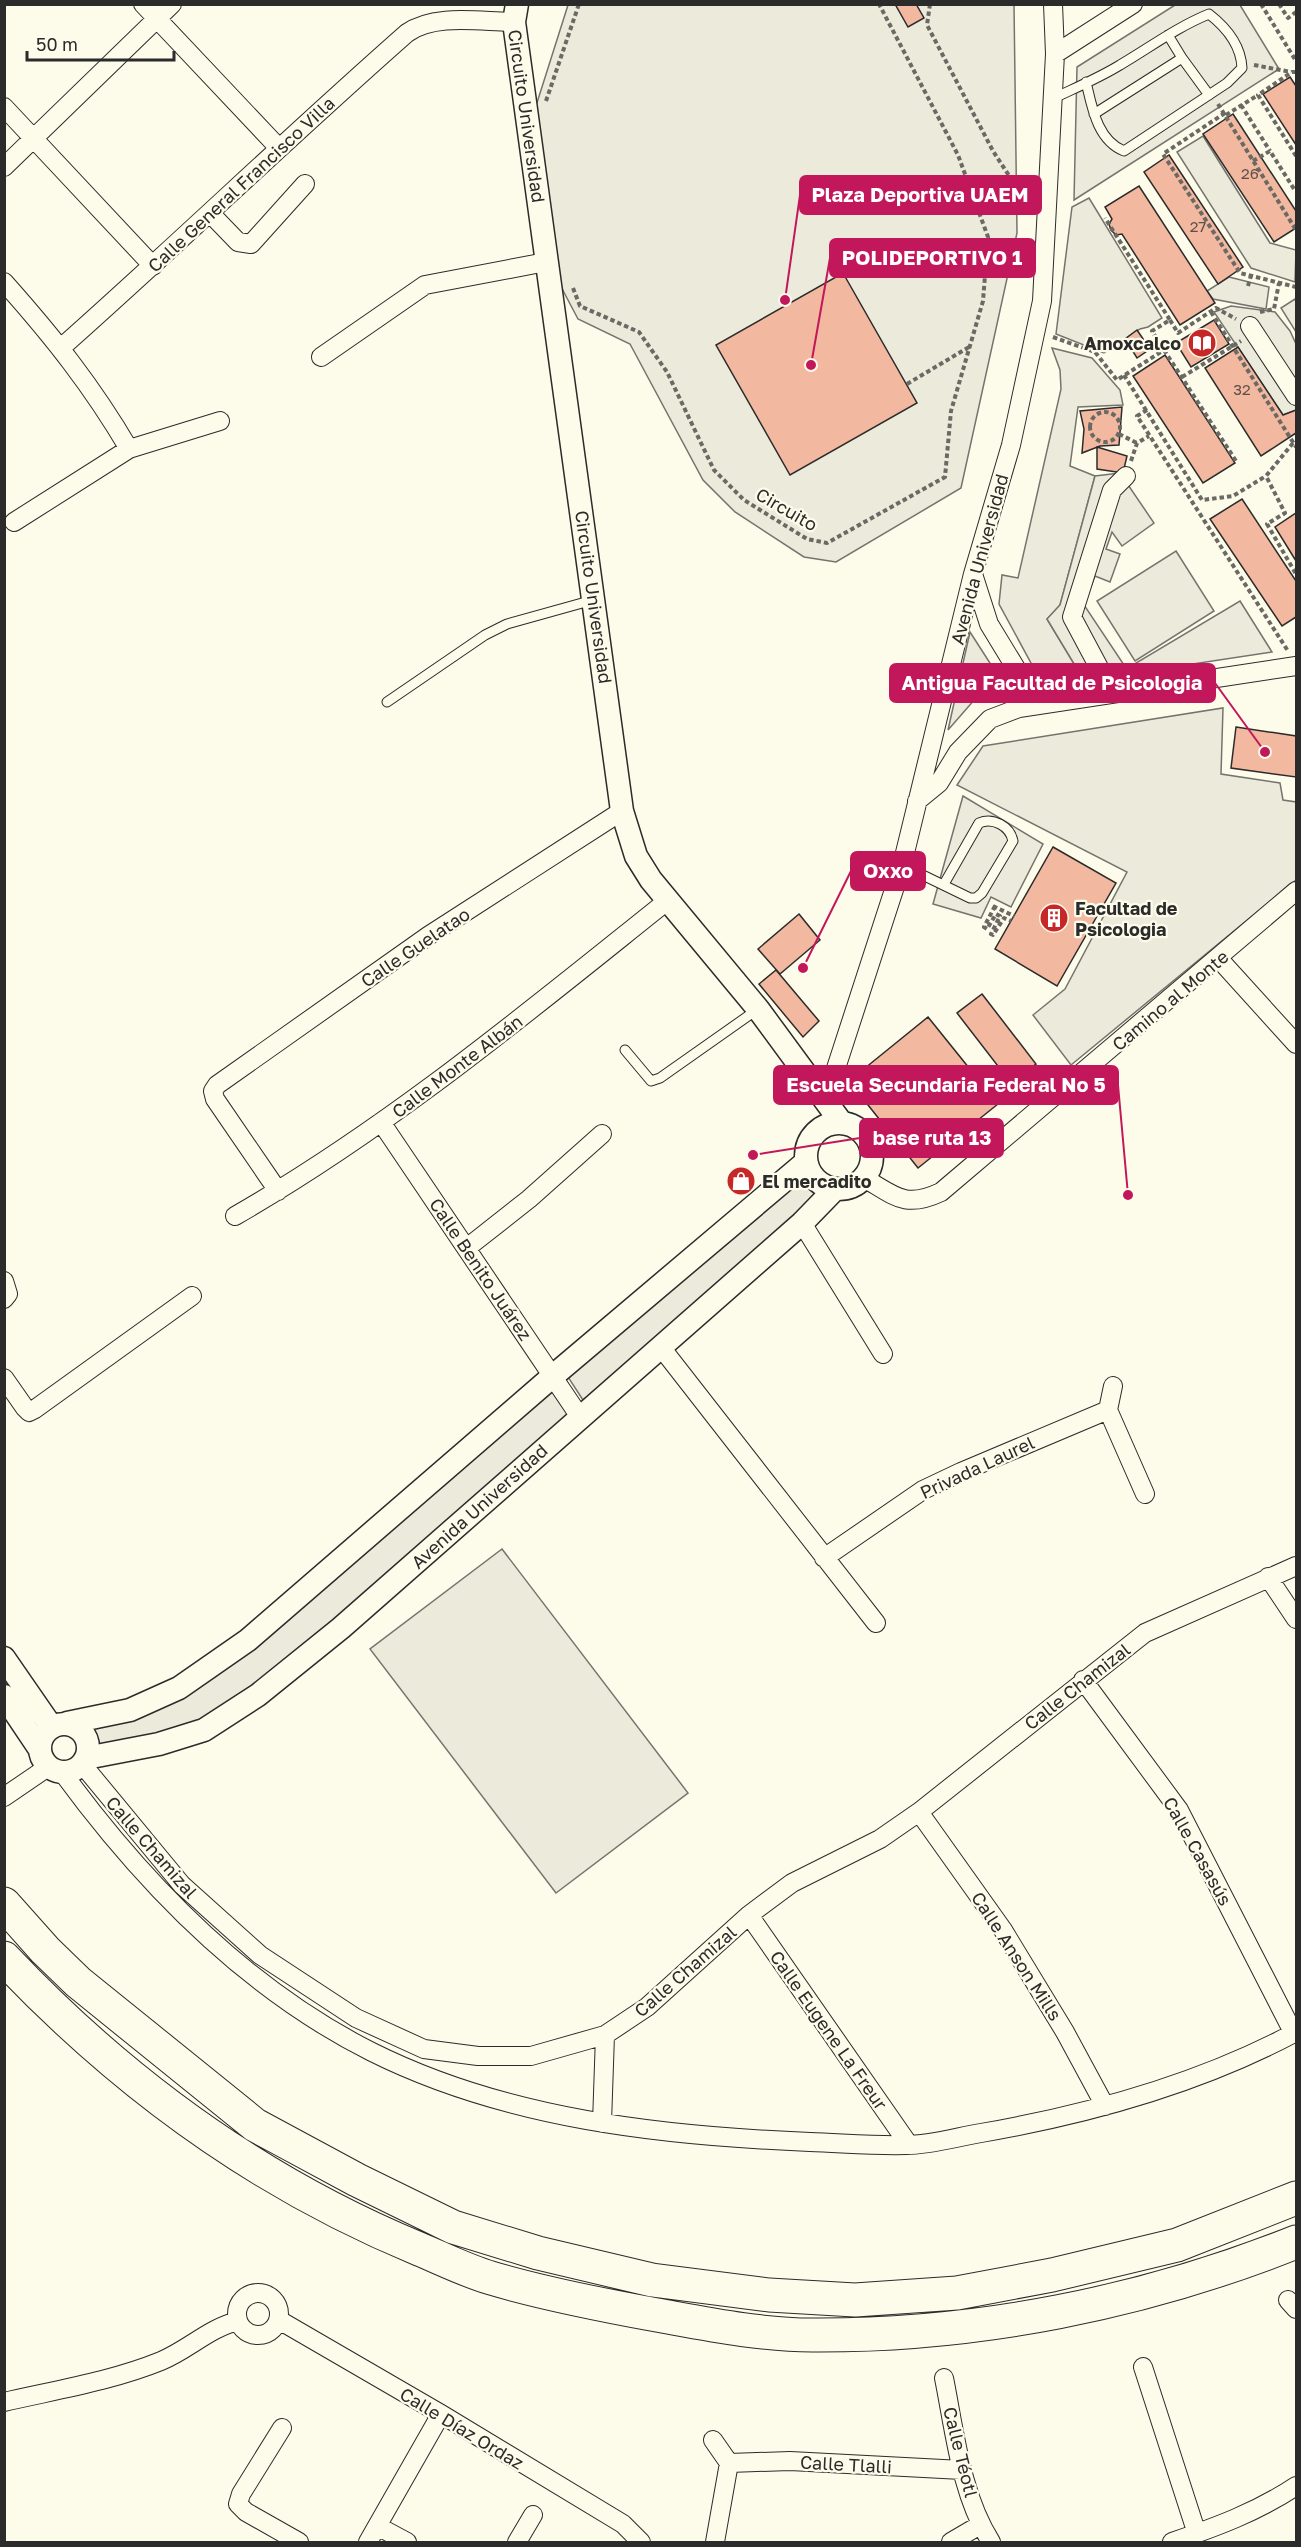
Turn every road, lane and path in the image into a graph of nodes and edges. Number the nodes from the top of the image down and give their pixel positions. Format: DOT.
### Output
graph roads {
  1 [pos="143,4"];
  2 [pos="172,4"];
  3 [pos="579,4"];
  4 [pos="879,4"];
  5 [pos="930,4"];
  6 [pos="1053,4"];
  7 [pos="1133,4"];
  8 [pos="1279,4"];
  9 [pos="1263,5"];
  10 [pos="1296,12"];
  11 [pos="515,13"];
  12 [pos="157,19"];
  13 [pos="1168,35"];
  14 [pos="1055,54"];
  15 [pos="1182,58"];
  16 [pos="1296,61"];
  17 [pos="1269,68"];
  18 [pos="1294,72"];
  19 [pos="1086,82"];
  20 [pos="1258,94"];
  21 [pos="1209,95"];
  22 [pos="1053,99"];
  23 [pos="1241,105"];
  24 [pos="4,107"];
  25 [pos="543,109"];
  26 [pos="1094,114"];
  27 [pos="1226,114"];
  28 [pos="34,138"];
  29 [pos="278,147"];
  30 [pos="1270,151"];
  31 [pos="1296,156"];
  32 [pos="1253,160"];
  33 [pos="4,167"];
  34 [pos="305,184"];
  35 [pos="1296,187"];
  36 [pos="210,213"];
  37 [pos="1105,218"];
  38 [pos="1296,230"];
  39 [pos="1046,234"];
  40 [pos="546,262"];
  41 [pos="153,266"];
  42 [pos="1251,275"];
  43 [pos="568,278"];
  44 [pos="4,282"];
  45 [pos="1279,283"];
  46 [pos="1248,286"];
  47 [pos="1296,287"];
  48 [pos="1274,309"];
  49 [pos="1211,312"];
  50 [pos="1170,320"];
  51 [pos="1252,329"];
  52 [pos="1052,337"];
  53 [pos="970,346"];
  54 [pos="1233,346"];
  55 [pos="62,347"];
  56 [pos="1164,350"];
  57 [pos="321,357"];
  58 [pos="1124,375"];
  59 [pos="1182,377"];
  60 [pos="907,384"];
  61 [pos="1296,396"];
  62 [pos="1146,410"];
  63 [pos="220,421"];
  64 [pos="1119,434"];
  65 [pos="1149,436"];
  66 [pos="1137,443"];
  67 [pos="1295,445"];
  68 [pos="129,449"];
  69 [pos="1236,460"];
  70 [pos="1126,476"];
  71 [pos="1266,476"];
  72 [pos="1202,500"];
  73 [pos="1192,506"];
  74 [pos="14,522"];
  75 [pos="1296,573"];
  76 [pos="973,574"];
  77 [pos="595,599"];
  78 [pos="1293,660"];
  79 [pos="1112,692"];
  80 [pos="387,702"];
  81 [pos="1052,702"];
  82 [pos="917,801"];
  83 [pos="622,811"];
  84 [pos="902,865"];
  85 [pos="944,884"];
  86 [pos="1296,891"];
  87 [pos="667,901"];
  88 [pos="1014,916"];
  89 [pos="1011,921"];
  90 [pos="1219,959"];
  91 [pos="758,1009"];
  92 [pos="1296,1044"];
  93 [pos="625,1050"];
  94 [pos="826,1099"];
  95 [pos="381,1122"];
  96 [pos="841,1122"];
  97 [pos="602,1134"];
  98 [pos="806,1162"];
  99 [pos="864,1178"];
  100 [pos="835,1189"];
  101 [pos="278,1191"];
  102 [pos="235,1216"];
  103 [pos="802,1223"];
  104 [pos="468,1247"];
  105 [pos="4,1281"];
  106 [pos="192,1296"];
  107 [pos="4,1299"];
  108 [pos="660,1346"];
  109 [pos="883,1354"];
  110 [pos="553,1376"];
  111 [pos="4,1378"];
  112 [pos="1113,1386"];
  113 [pos="1108,1410"];
  114 [pos="580,1416"];
  115 [pos="1145,1494"];
  116 [pos="824,1558"];
  117 [pos="1296,1566"];
  118 [pos="1268,1577"];
  119 [pos="1296,1619"];
  120 [pos="876,1623"];
  121 [pos="4,1658"];
  122 [pos="1083,1680"];
  123 [pos="4,1696"];
  124 [pos="59,1725"];
  125 [pos="64,1762"];
  126 [pos="4,1797"];
  127 [pos="919,1812"];
  128 [pos="4,1904"];
  129 [pos="749,1915"];
  130 [pos="4,1958"];
  131 [pos="1295,2033"];
  132 [pos="605,2035"];
  133 [pos="1105,2106"];
  134 [pos="602,2123"];
  135 [pos="909,2145"];
  136 [pos="1296,2198"];
  137 [pos="1296,2242"];
  138 [pos="279,2320"];
  139 [pos="238,2321"];
  140 [pos="1143,2367"];
  141 [pos="944,2378"];
  142 [pos="4,2402"];
  143 [pos="441,2414"];
  144 [pos="282,2428"];
  145 [pos="712,2440"];
  146 [pos="729,2463"];
  147 [pos="962,2470"];
  148 [pos="1296,2486"];
  149 [pos="533,2515"];
  150 [pos="980,2525"];
  151 [pos="379,2527"];
  152 [pos="1197,2534"];
  153 [pos="299,2542"];
  154 [pos="368,2542"];
  155 [pos="407,2542"];
  156 [pos="517,2542"];
  157 [pos="641,2542"];
  158 [pos="715,2542"];
  159 [pos="951,2542"];
  160 [pos="991,2542"];
  161 [pos="1172,2542"];
  1 -- 12 [label="street"];
  2 -- 12 [label="street"];
  3 -- 25 [label="path"];
  4 -- 53 [label="path, Circuito"];
  5 -- 39 [label="path"];
  6 -- 14 [label="street, Avenida Universidad"];
  7 -- 14 [label="street"];
  8 -- 10 [label="path"];
  9 -- 16 [label="path"];
  11 -- 29 [label="street, Calle General Francisco Villa"];
  11 -- 40 [label="street, Circuito Universidad"];
  12 -- 28 [label="street"];
  12 -- 29 [label="street"];
  13 -- 15 [label="lane"];
  13 -- 19 [label="lane"];
  13 -- 21 [label="lane"];
  14 -- 22 [label="street, Avenida Universidad"];
  15 -- 21 [label="lane"];
  15 -- 26 [label="lane"];
  17 -- 18 [label="path"];
  18 -- 20 [label="path"];
  19 -- 22 [label="lane"];
  19 -- 26 [label="lane"];
  20 -- 23 [label="path"];
  20 -- 31 [label="path"];
  21 -- 26 [label="lane"];
  21 -- 27 [label="path"];
  22 -- 39 [label="street, Avenida Universidad"];
  23 -- 27 [label="path"];
  23 -- 30 [label="path"];
  24 -- 28 [label="street"];
  27 -- 32 [label="path"];
  27 -- 42 [label="path"];
  28 -- 33 [label="street"];
  28 -- 41 [label="street"];
  29 -- 36 [label="street, Calle General Francisco Villa"];
  30 -- 32 [label="path"];
  30 -- 35 [label="path"];
  32 -- 38 [label="path"];
  34 -- 36 [label="street"];
  36 -- 41 [label="street, Calle General Francisco Villa"];
  37 -- 50 [label="path"];
  39 -- 76 [label="street, Avenida Universidad"];
  40 -- 57 [label="street"];
  40 -- 77 [label="street, Circuito Universidad"];
  41 -- 55 [label="street, Calle General Francisco Villa"];
  42 -- 45 [label="path"];
  42 -- 46 [label="path"];
  43 -- 53 [label="path, Circuito"];
  44 -- 55 [label="street"];
  45 -- 47 [label="path"];
  45 -- 48 [label="path"];
  49 -- 50 [label="path"];
  49 -- 51 [label="path"];
  49 -- 54 [label="path"];
  50 -- 56 [label="path"];
  51 -- 54 [label="path"];
  51 -- 61 [label="street"];
  52 -- 58 [label="path"];
  53 -- 60 [label="path"];
  54 -- 59 [label="path"];
  54 -- 67 [label="path"];
  55 -- 68 [label="street"];
  56 -- 58 [label="path"];
  56 -- 59 [label="path"];
  58 -- 62 [label="path"];
  59 -- 69 [label="path"];
  62 -- 65 [label="path"];
  62 -- 72 [label="path"];
  63 -- 68 [label="street"];
  64 -- 64 [label="path"];
  64 -- 66 [label="path"];
  65 -- 66 [label="path"];
  65 -- 73 [label="path"];
  66 -- 70 [label="path"];
  67 -- 71 [label="path"];
  68 -- 74 [label="street"];
  70 -- 79 [label="street"];
  71 -- 72 [label="path"];
  71 -- 75 [label="path"];
  72 -- 73 [label="path"];
  73 -- 78 [label="path"];
  76 -- 81 [label="street"];
  76 -- 82 [label="street, Avenida Universidad"];
  77 -- 80 [label="lane"];
  77 -- 83 [label="street, Circuito Universidad"];
  78 -- 79 [label="street"];
  79 -- 81 [label="street"];
  81 -- 82 [label="street"];
  82 -- 84 [label="street, Avenida Universidad"];
  83 -- 87 [label="street, Circuito Universidad"];
  83 -- 101 [label="street, Calle Guelatao"];
  84 -- 85 [label="lane"];
  84 -- 94 [label="street, Avenida Universidad"];
  85 -- 85 [label="lane"];
  86 -- 90 [label="street, Camino al Monte"];
  87 -- 91 [label="street, Circuito Universidad"];
  87 -- 95 [label="street, Calle Monte Albán"];
  88 -- 89 [label="path"];
  90 -- 92 [label="street"];
  90 -- 99 [label="street, Camino al Monte"];
  91 -- 93 [label="lane"];
  91 -- 94 [label="street, Circuito Universidad"];
  94 -- 96 [label="street, Circuito Universidad"];
  95 -- 101 [label="street, Calle Monte Albán"];
  95 -- 104 [label="street, Calle Benito Juárez"];
  96 -- 98 [label="street"];
  96 -- 99 [label="street"];
  97 -- 104 [label="street"];
  98 -- 100 [label="street"];
  98 -- 110 [label="street"];
  99 -- 100 [label="street"];
  100 -- 103 [label="street, Avenida Universidad"];
  101 -- 102 [label="street, Calle Monte Albán"];
  103 -- 108 [label="street, Avenida Universidad"];
  103 -- 109 [label="street"];
  104 -- 110 [label="street, Calle Benito Juárez"];
  105 -- 107 [label="street"];
  106 -- 111 [label="street"];
  108 -- 114 [label="street, Avenida Universidad"];
  108 -- 116 [label="street"];
  110 -- 114 [label="street, Calle Benito Juárez"];
  110 -- 124 [label="street"];
  112 -- 113 [label="street"];
  113 -- 115 [label="street"];
  113 -- 116 [label="street, Privada Laurel"];
  114 -- 125 [label="street, Avenida Universidad"];
  116 -- 120 [label="street"];
  117 -- 118 [label="street, Calle Chamizal"];
  118 -- 119 [label="street"];
  118 -- 122 [label="street, Calle Chamizal"];
  121 -- 124 [label="street"];
  122 -- 127 [label="street, Calle Chamizal"];
  122 -- 131 [label="street, Calle Casasús"];
  123 -- 125 [label="street, Calle Chamizal"];
  124 -- 125 [label="street"];
  124 -- 125 [label="street"];
  125 -- 126 [label="street"];
  125 -- 132 [label="street, Calle Chamizal"];
  125 -- 134 [label="street, Calle Chamizal"];
  127 -- 129 [label="street, Calle Chamizal"];
  127 -- 133 [label="street, Calle Anson Mills"];
  128 -- 136 [label="highway"];
  129 -- 132 [label="street, Calle Chamizal"];
  129 -- 135 [label="street, Calle Eugene La Freur"];
  130 -- 137 [label="highway"];
  131 -- 133 [label="street, Calle Chamizal"];
  132 -- 134 [label="street"];
  133 -- 135 [label="street, Calle Chamizal"];
  134 -- 135 [label="street, Calle Chamizal"];
  138 -- 139 [label="street"];
  138 -- 139 [label="street"];
  138 -- 143 [label="street, Calle Díaz Ordaz"];
  139 -- 142 [label="street"];
  140 -- 152 [label="street"];
  141 -- 147 [label="street, Calle Téotl"];
  143 -- 151 [label="street"];
  143 -- 157 [label="street, Calle Díaz Ordaz"];
  144 -- 153 [label="street"];
  145 -- 146 [label="street"];
  146 -- 147 [label="street, Calle Tlalli"];
  146 -- 158 [label="street"];
  147 -- 150 [label="street, Calle Téotl"];
  148 -- 152 [label="street"];
  149 -- 156 [label="street"];
  150 -- 159 [label="street"];
  150 -- 160 [label="street, Calle Téotl"];
  151 -- 154 [label="street"];
  151 -- 155 [label="street"];
  152 -- 161 [label="street"];
}
